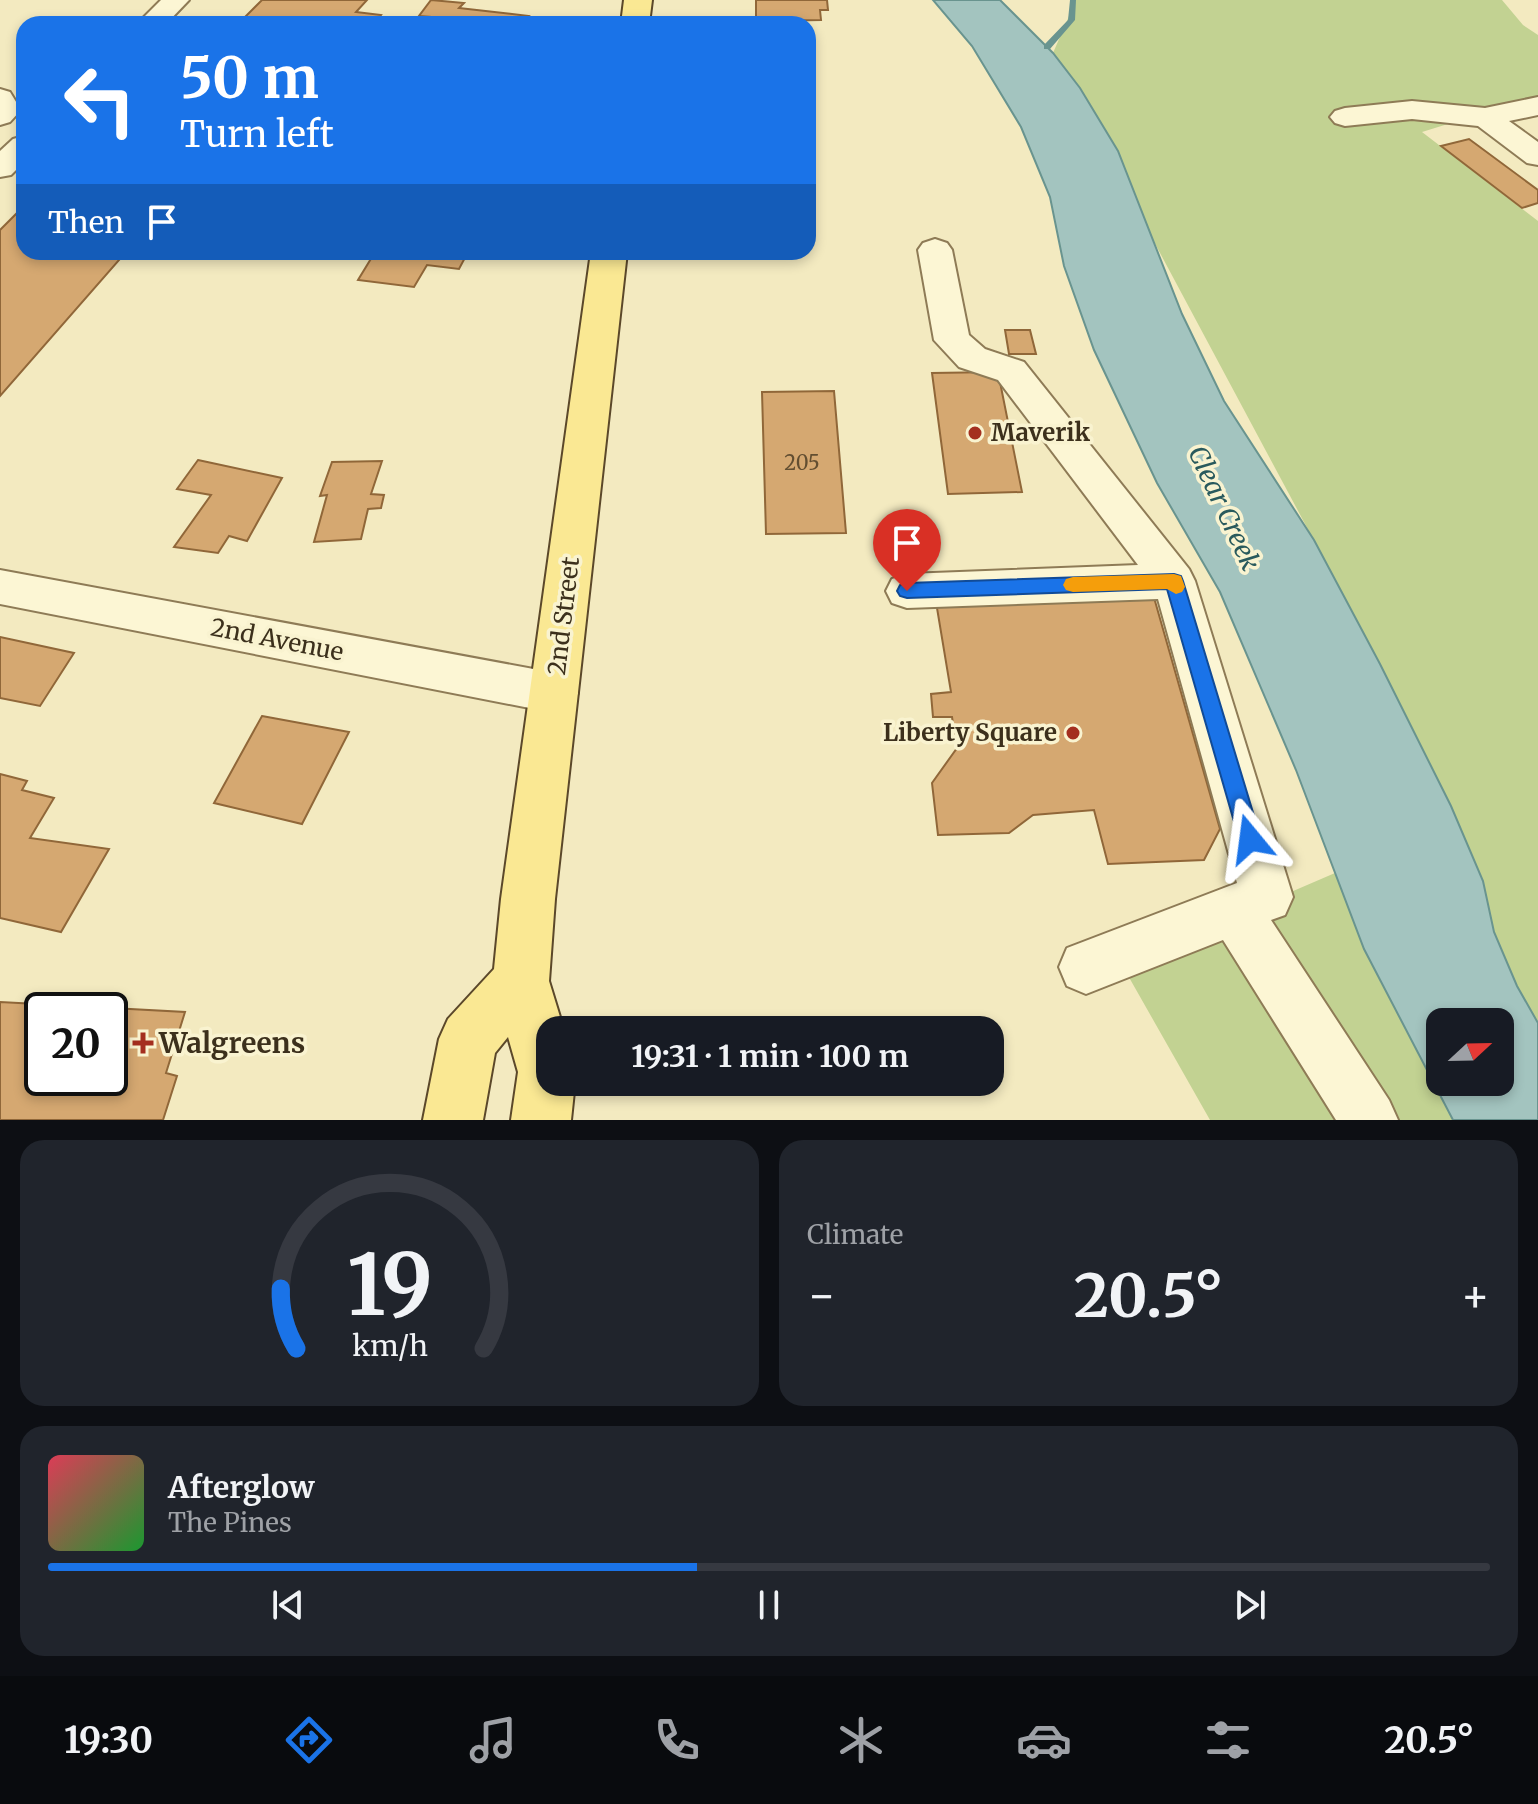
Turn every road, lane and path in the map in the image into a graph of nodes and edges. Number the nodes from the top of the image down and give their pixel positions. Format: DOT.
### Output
graph roads {
  1 [pos="176,0"];
  2 [pos="159,16"];
  3 [pos="0,98"];
  4 [pos="1538,106"];
  5 [pos="0,116"];
  6 [pos="1345,117"];
  7 [pos="1485,117"];
  8 [pos="16,153"];
  9 [pos="1538,156"];
  10 [pos="0,168"];
  11 [pos="935,250"];
  12 [pos="608,260"];
  13 [pos="1174,581"];
  14 [pos="0,587"];
  15 [pos="907,591"];
  16 [pos="555,693"];
  17 [pos="1234,910"];
  18 [pos="1086,967"];
  19 [pos="521,981"];
  20 [pos="453,1120"];
  21 [pos="541,1120"];
  22 [pos="1369,1120"];
  1 -- 2 [label="street"];
  3 -- 5 [label="street"];
  4 -- 7 [label="street"];
  6 -- 7 [label="street"];
  7 -- 9 [label="street"];
  8 -- 10 [label="street"];
  11 -- 13 [label="street"];
  12 -- 16 [label="main road, 2nd Street"];
  13 -- 15 [label="street"];
  13 -- 17 [label="street"];
  14 -- 16 [label="street, 2nd Avenue"];
  16 -- 19 [label="main road, 2nd Street"];
  17 -- 18 [label="street"];
  17 -- 22 [label="street"];
  19 -- 20 [label="main road"];
  19 -- 21 [label="main road, 2nd Street"];
}
